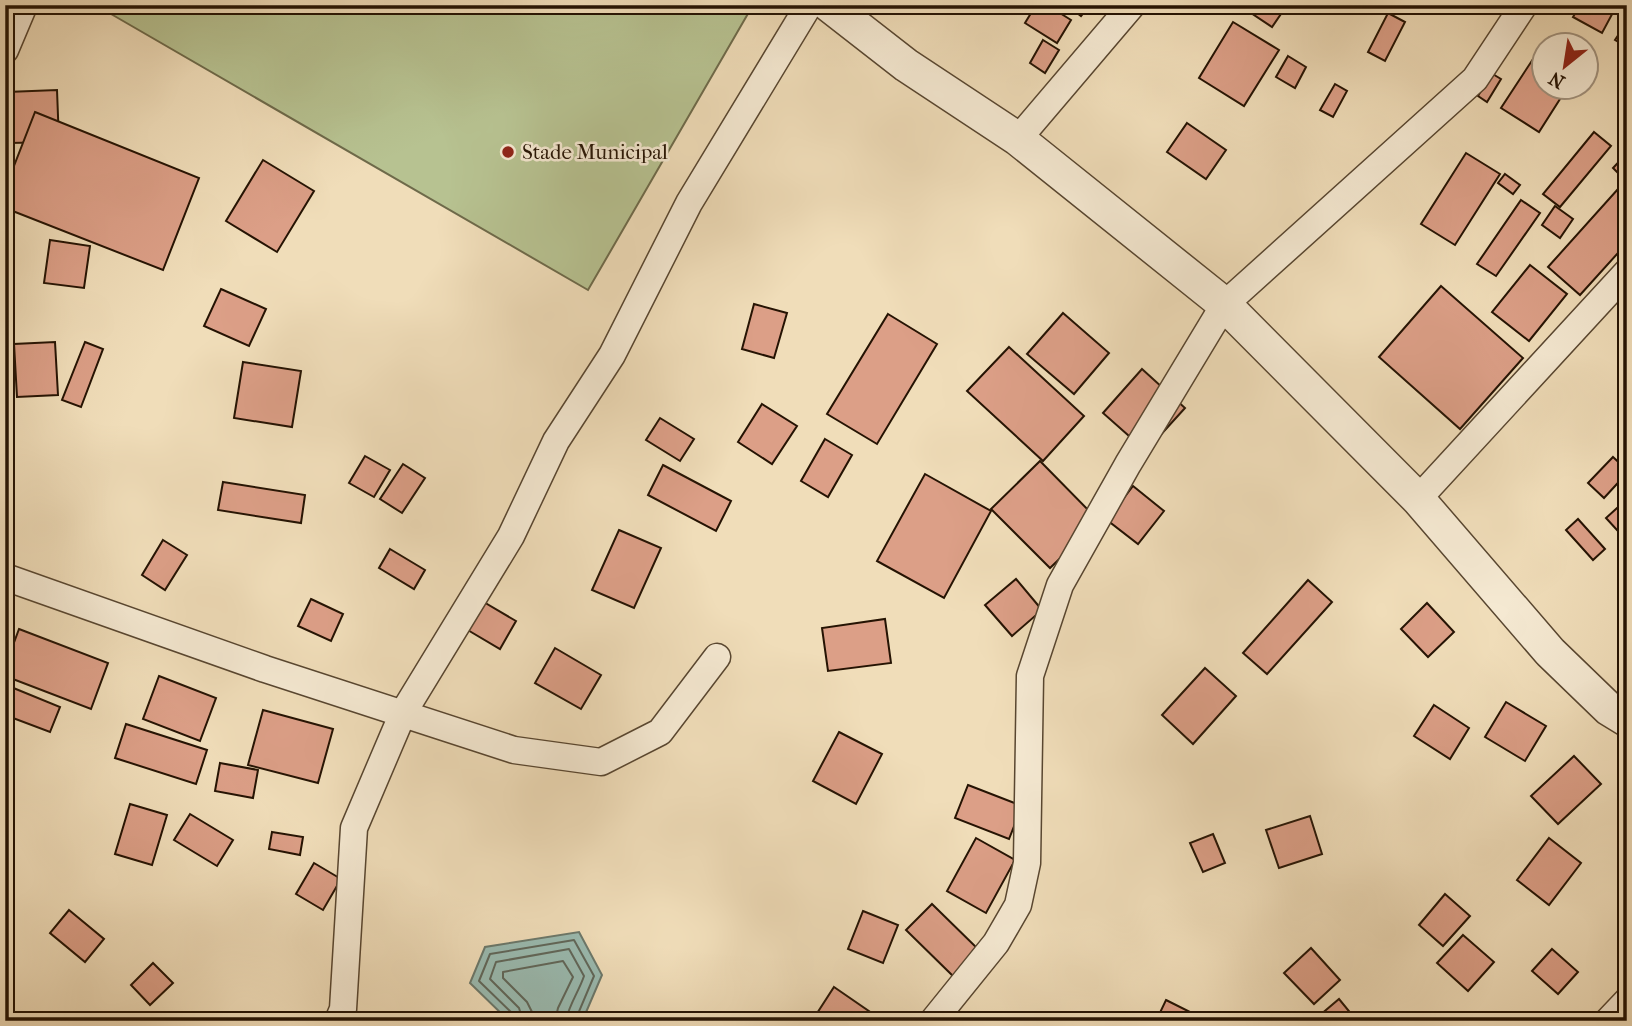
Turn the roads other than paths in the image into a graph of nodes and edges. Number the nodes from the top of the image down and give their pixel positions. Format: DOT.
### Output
graph roads {
  1 [pos="24,5"];
  2 [pos="808,5"];
  3 [pos="829,5"];
  4 [pos="1132,5"];
  5 [pos="1524,5"];
  6 [pos="6,47"];
  7 [pos="1018,139"];
  8 [pos="1627,272"];
  9 [pos="1224,305"];
  10 [pos="1418,499"];
  11 [pos="5,577"];
  12 [pos="717,657"];
  13 [pos="403,713"];
  14 [pos="1627,720"];
  15 [pos="338,1021"];
  16 [pos="933,1021"];
  1 -- 6 [label="street"];
  2 -- 13 [label="street"];
  3 -- 7 [label="street"];
  4 -- 7 [label="street"];
  5 -- 9 [label="street"];
  7 -- 9 [label="street"];
  8 -- 10 [label="street"];
  9 -- 10 [label="street"];
  9 -- 16 [label="street"];
  10 -- 14 [label="street"];
  11 -- 13 [label="street"];
  12 -- 13 [label="street"];
  13 -- 15 [label="street"];
}
